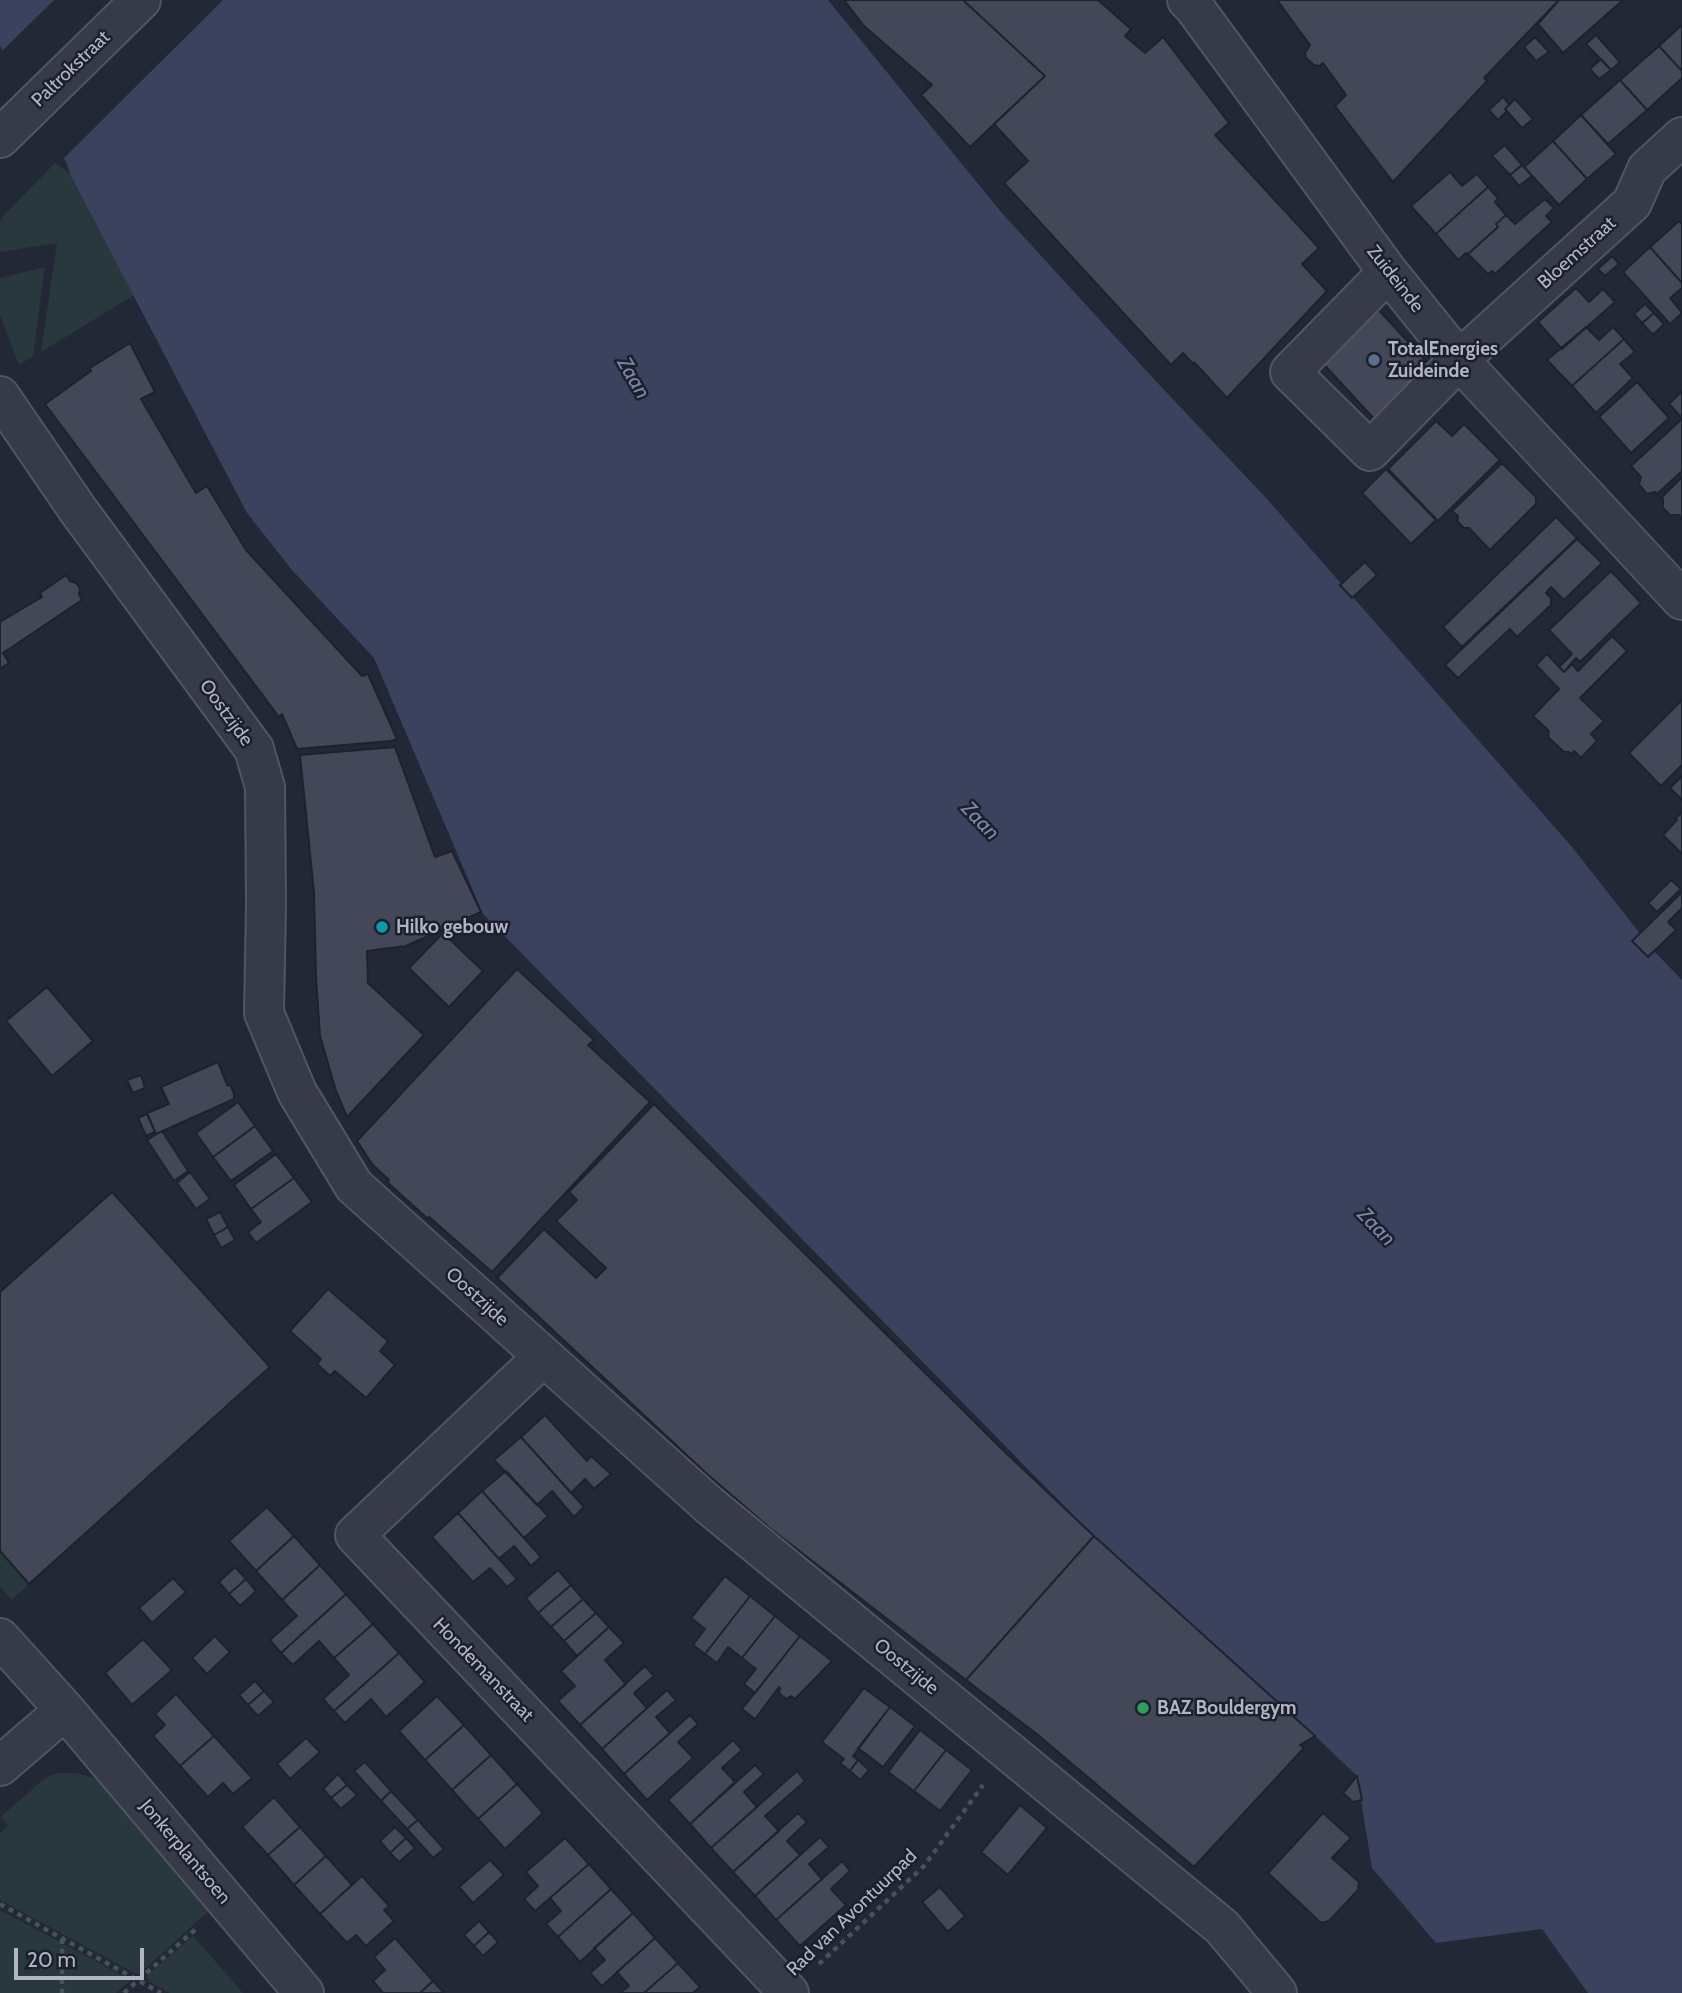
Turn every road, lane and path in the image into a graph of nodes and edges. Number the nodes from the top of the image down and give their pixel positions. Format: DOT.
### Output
graph roads {
  1 [pos="141,0"];
  2 [pos="1187,0"];
  3 [pos="1682,137"];
  4 [pos="0,138"];
  5 [pos="1388,272"];
  6 [pos="1459,360"];
  7 [pos="0,396"];
  8 [pos="1682,600"];
  9 [pos="543,1356"];
  10 [pos="0,1638"];
  11 [pos="65,1710"];
  12 [pos="1008,1751"];
  13 [pos="0,1766"];
  14 [pos="227,1902"];
  15 [pos="0,1905"];
  16 [pos="62,1938"];
  17 [pos="139,1980"];
  18 [pos="62,1993"];
  19 [pos="124,1993"];
  20 [pos="161,1993"];
  21 [pos="304,1993"];
  22 [pos="789,1993"];
  23 [pos="1277,1993"];
  1 -- 4 [label="street, Paltrokstraat"];
  2 -- 5 [label="street, Zuideinde"];
  3 -- 6 [label="street, Bloemstraat"];
  5 -- 6 [label="street, Zuideinde"];
  5 -- 6 [label="street, Bloemstraat"];
  6 -- 8 [label="street, Zuideinde"];
  7 -- 9 [label="street, Oostzijde"];
  9 -- 12 [label="street, Oostzijde"];
  9 -- 22 [label="street, Hondemanstraat"];
  10 -- 11 [label="street, Jonkerplantsoen"];
  11 -- 13 [label="street"];
  11 -- 14 [label="street, Jonkerplantsoen"];
  12 -- 22 [label="path, Rad van Avontuurpad"];
  12 -- 23 [label="street, Oostzijde"];
  14 -- 17 [label="path"];
  14 -- 21 [label="street, Jonkerplantsoen"];
  15 -- 16 [label="path"];
  16 -- 17 [label="path"];
  16 -- 18 [label="path"];
  17 -- 19 [label="path"];
  17 -- 20 [label="path"];
}
